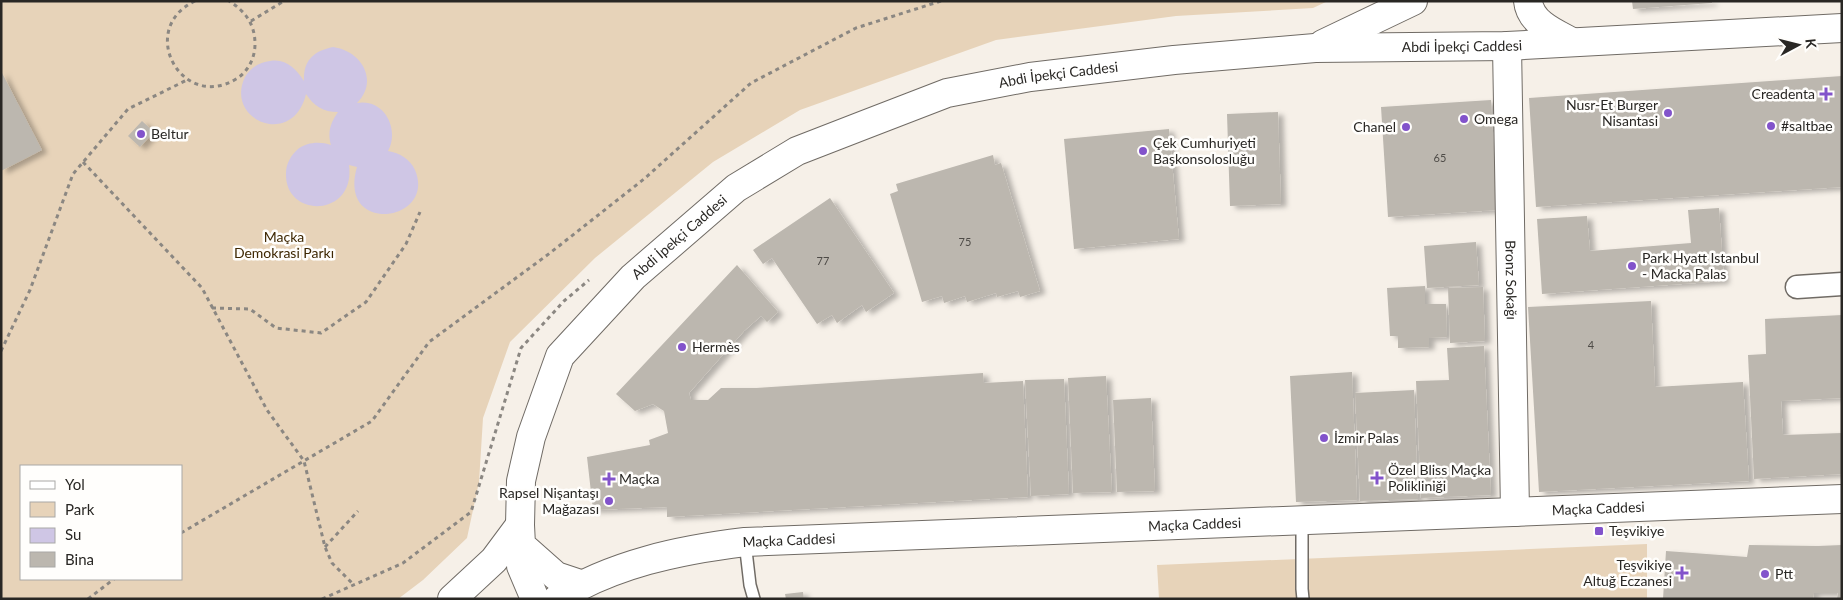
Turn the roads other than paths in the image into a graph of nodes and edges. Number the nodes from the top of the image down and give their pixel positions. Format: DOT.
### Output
graph roads {
  1 [pos="1413,1"];
  2 [pos="1528,1"];
  3 [pos="1842,28"];
  4 [pos="1572,42"];
  5 [pos="1507,46"];
  6 [pos="1315,48"];
  7 [pos="1842,284"];
  8 [pos="1797,287"];
  9 [pos="1842,499"];
  10 [pos="1515,512"];
  11 [pos="1302,520"];
  12 [pos="520,535"];
  13 [pos="745,542"];
  14 [pos="580,584"];
  15 [pos="452,599"];
  16 [pos="535,599"];
  17 [pos="557,599"];
  18 [pos="754,599"];
  19 [pos="1304,599"];
  1 -- 6 [label="street"];
  2 -- 4 [label="street"];
  3 -- 4 [label="street, Abdi İpekçi Caddesi"];
  4 -- 5 [label="street, Abdi İpekçi Caddesi"];
  5 -- 6 [label="street, Abdi İpekçi Caddesi"];
  5 -- 10 [label="street, Bronz Sokağı"];
  6 -- 12 [label="street, Abdi İpekçi Caddesi"];
  7 -- 8 [label="street"];
  9 -- 10 [label="street, Maçka Caddesi"];
  10 -- 11 [label="street, Maçka Caddesi"];
  11 -- 13 [label="street, Maçka Caddesi"];
  11 -- 19 [label="lane"];
  12 -- 14 [label="street"];
  12 -- 15 [label="street"];
  12 -- 16 [label="street, Abdi İpekçi Caddesi"];
  13 -- 14 [label="street, Maçka Caddesi"];
  13 -- 18 [label="lane"];
  14 -- 17 [label="street, Maçka Caddesi"];
}
